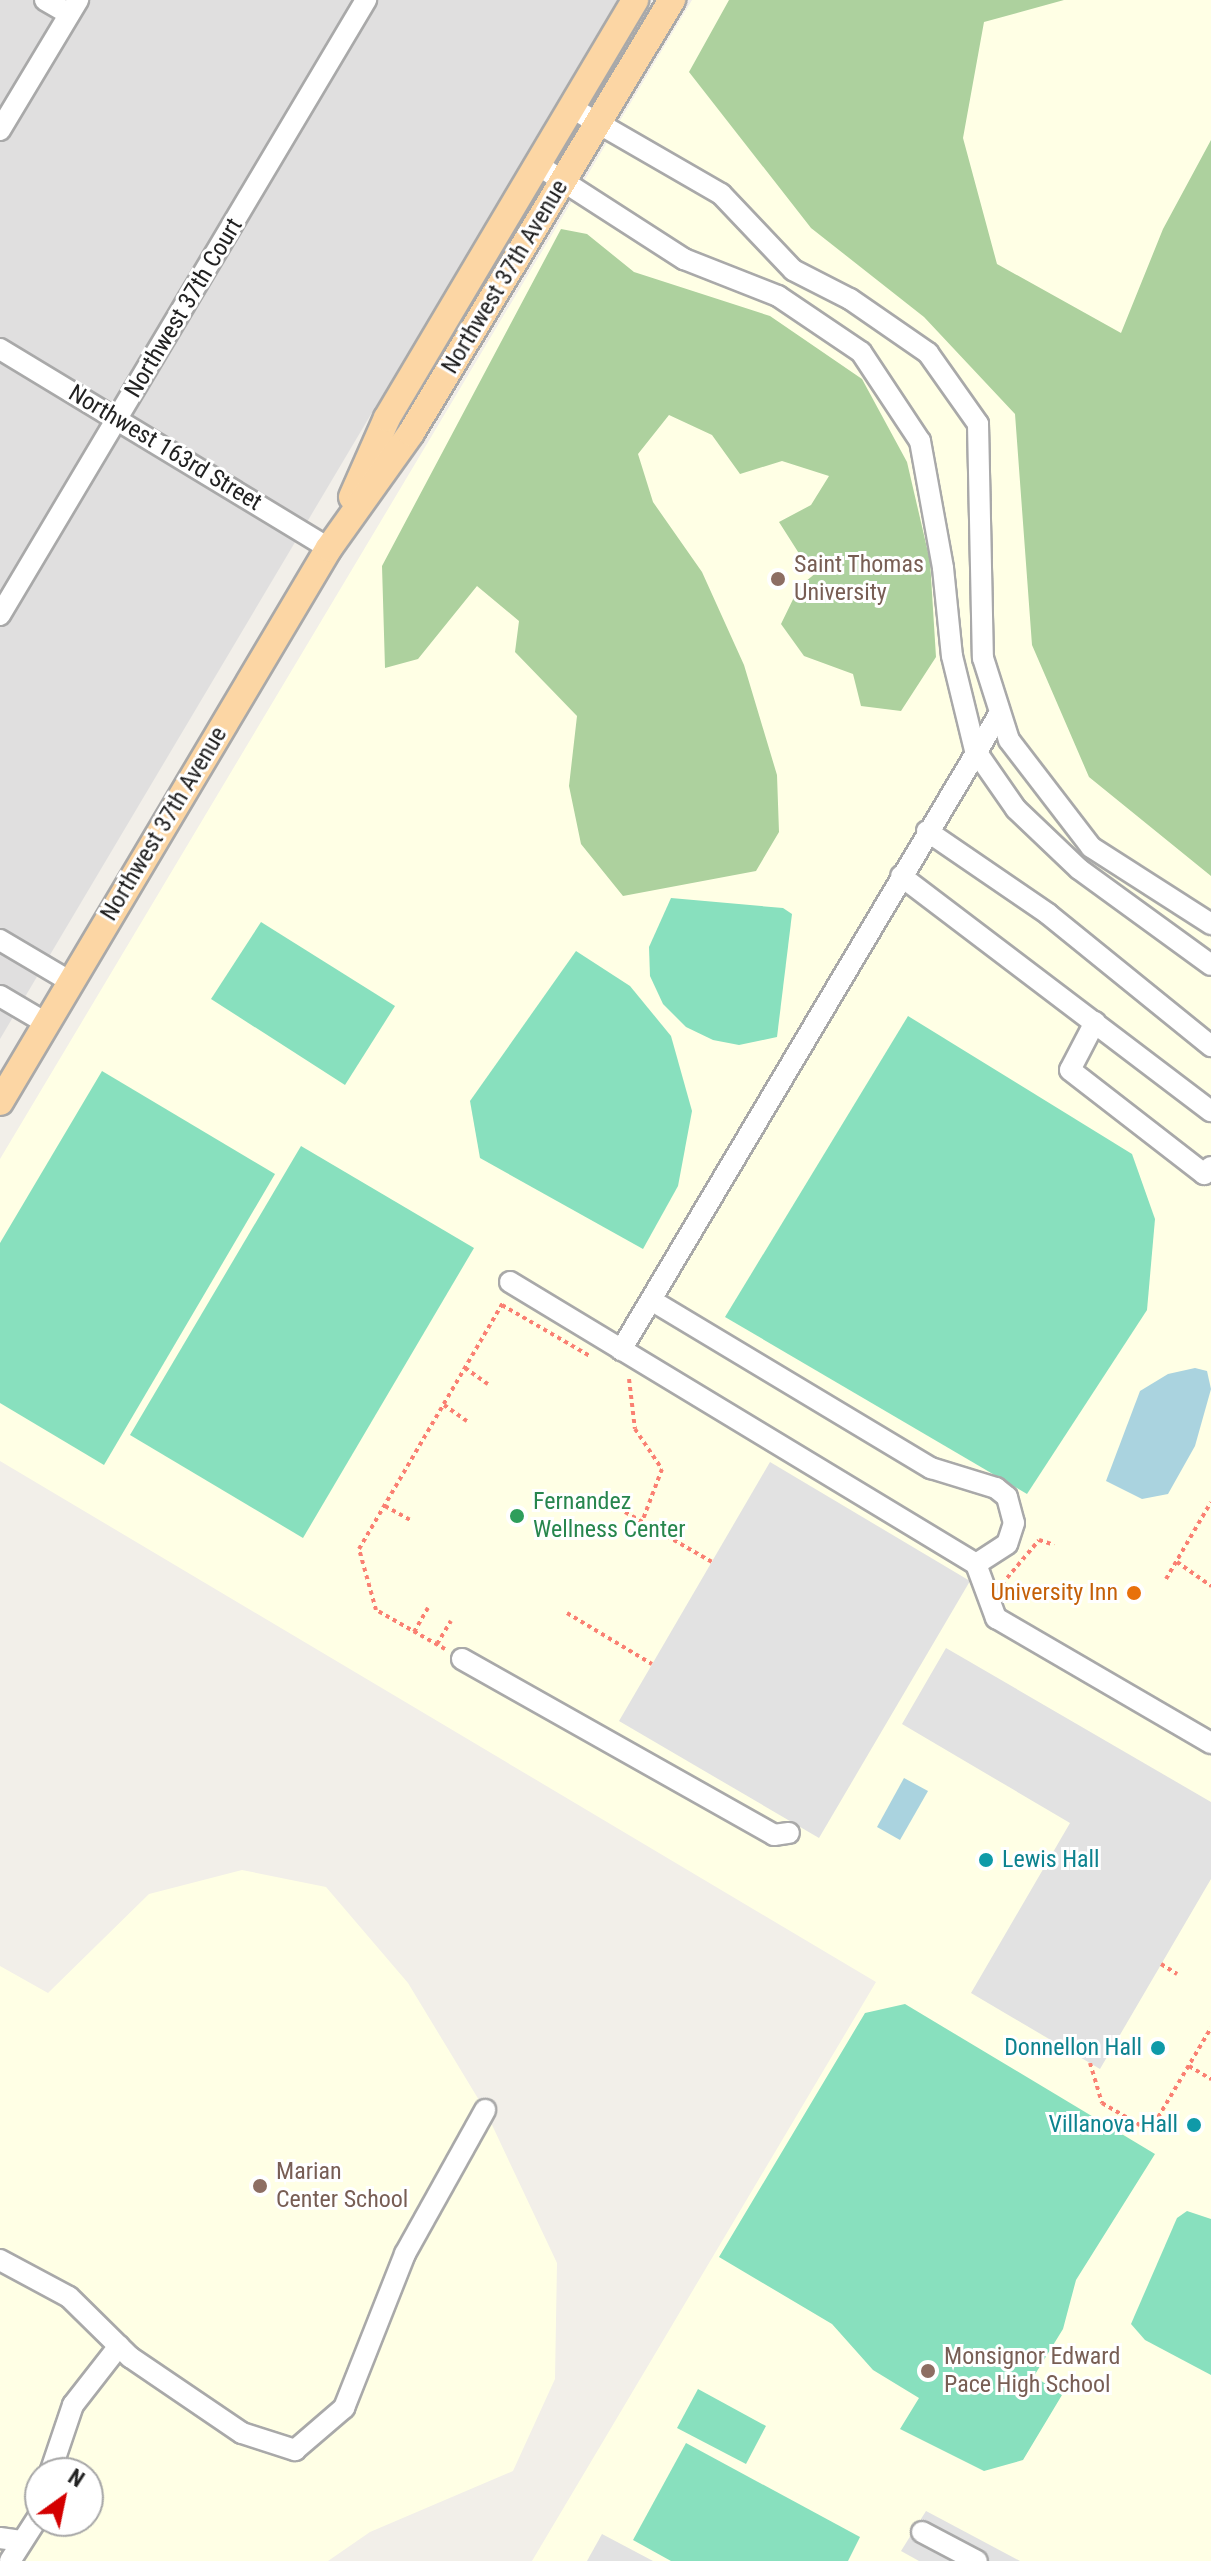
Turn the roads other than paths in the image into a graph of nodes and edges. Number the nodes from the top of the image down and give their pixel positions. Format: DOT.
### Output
graph roads {
  1 [pos="45,0"];
  2 [pos="366,0"];
  3 [pos="635,0"];
  4 [pos="672,0"];
  5 [pos="74,7"];
  6 [pos="572,108"];
  7 [pos="597,124"];
  8 [pos="0,130"];
  9 [pos="538,165"];
  10 [pos="562,182"];
  11 [pos="793,270"];
  12 [pos="778,296"];
  13 [pos="0,349"];
  14 [pos="118,419"];
  15 [pos="329,548"];
  16 [pos="0,615"];
  17 [pos="998,716"];
  18 [pos="975,750"];
  19 [pos="927,831"];
  20 [pos="901,876"];
  21 [pos="1211,924"];
  22 [pos="0,940"];
  23 [pos="1211,965"];
  24 [pos="71,982"];
  25 [pos="0,996"];
  26 [pos="1095,1022"];
  27 [pos="46,1023"];
  28 [pos="1211,1046"];
  29 [pos="0,1102"];
  30 [pos="1211,1111"];
  31 [pos="1211,1167"];
  32 [pos="510,1282"];
  33 [pos="651,1300"];
  34 [pos="621,1350"];
  35 [pos="976,1564"];
  36 [pos="462,1659"];
  37 [pos="1211,1743"];
  38 [pos="789,1833"];
  39 [pos="485,2110"];
  40 [pos="0,2260"];
  41 [pos="119,2346"];
  42 [pos="55,2457"];
  43 [pos="922,2532"];
  44 [pos="24,2537"];
  45 [pos="0,2538"];
  46 [pos="21,2541"];
  47 [pos="10,2561"];
  48 [pos="977,2561"];
  1 -- 5 [label="street"];
  2 -- 14 [label="street, Northwest 37th Court"];
  3 -- 6 [label="main road, Northwest 37th Avenue"];
  4 -- 7 [label="main road, Northwest 37th Avenue"];
  5 -- 8 [label="street"];
  6 -- 7 [label="street"];
  6 -- 9 [label="main road, Northwest 37th Avenue"];
  7 -- 10 [label="main road, Northwest 37th Avenue"];
  7 -- 11 [label="street"];
  9 -- 10 [label="street"];
  9 -- 15 [label="main road, Northwest 37th Avenue"];
  10 -- 12 [label="street"];
  10 -- 15 [label="main road, Northwest 37th Avenue"];
  11 -- 12 [label="street"];
  11 -- 17 [label="street"];
  12 -- 18 [label="street"];
  13 -- 14 [label="street, Northwest 163rd Street"];
  14 -- 15 [label="street, Northwest 163rd Street"];
  14 -- 16 [label="street, Northwest 37th Court"];
  15 -- 24 [label="main road, Northwest 37th Avenue"];
  17 -- 18 [label="street"];
  17 -- 21 [label="street"];
  18 -- 19 [label="street"];
  18 -- 23 [label="street"];
  19 -- 20 [label="street"];
  19 -- 28 [label="street"];
  20 -- 26 [label="street"];
  20 -- 33 [label="street"];
  22 -- 24 [label="street"];
  24 -- 27 [label="main road, Northwest 37th Avenue"];
  25 -- 27 [label="street"];
  26 -- 30 [label="street"];
  26 -- 31 [label="street"];
  27 -- 29 [label="main road, Northwest 37th Avenue"];
  32 -- 34 [label="street"];
  33 -- 34 [label="street"];
  33 -- 35 [label="street"];
  34 -- 35 [label="street"];
  35 -- 37 [label="street"];
  36 -- 38 [label="street"];
  39 -- 41 [label="street"];
  40 -- 41 [label="street"];
  41 -- 42 [label="street"];
  43 -- 48 [label="street"];
  44 -- 46 [label="street"];
  45 -- 46 [label="street"];
  46 -- 47 [label="street"];
}
